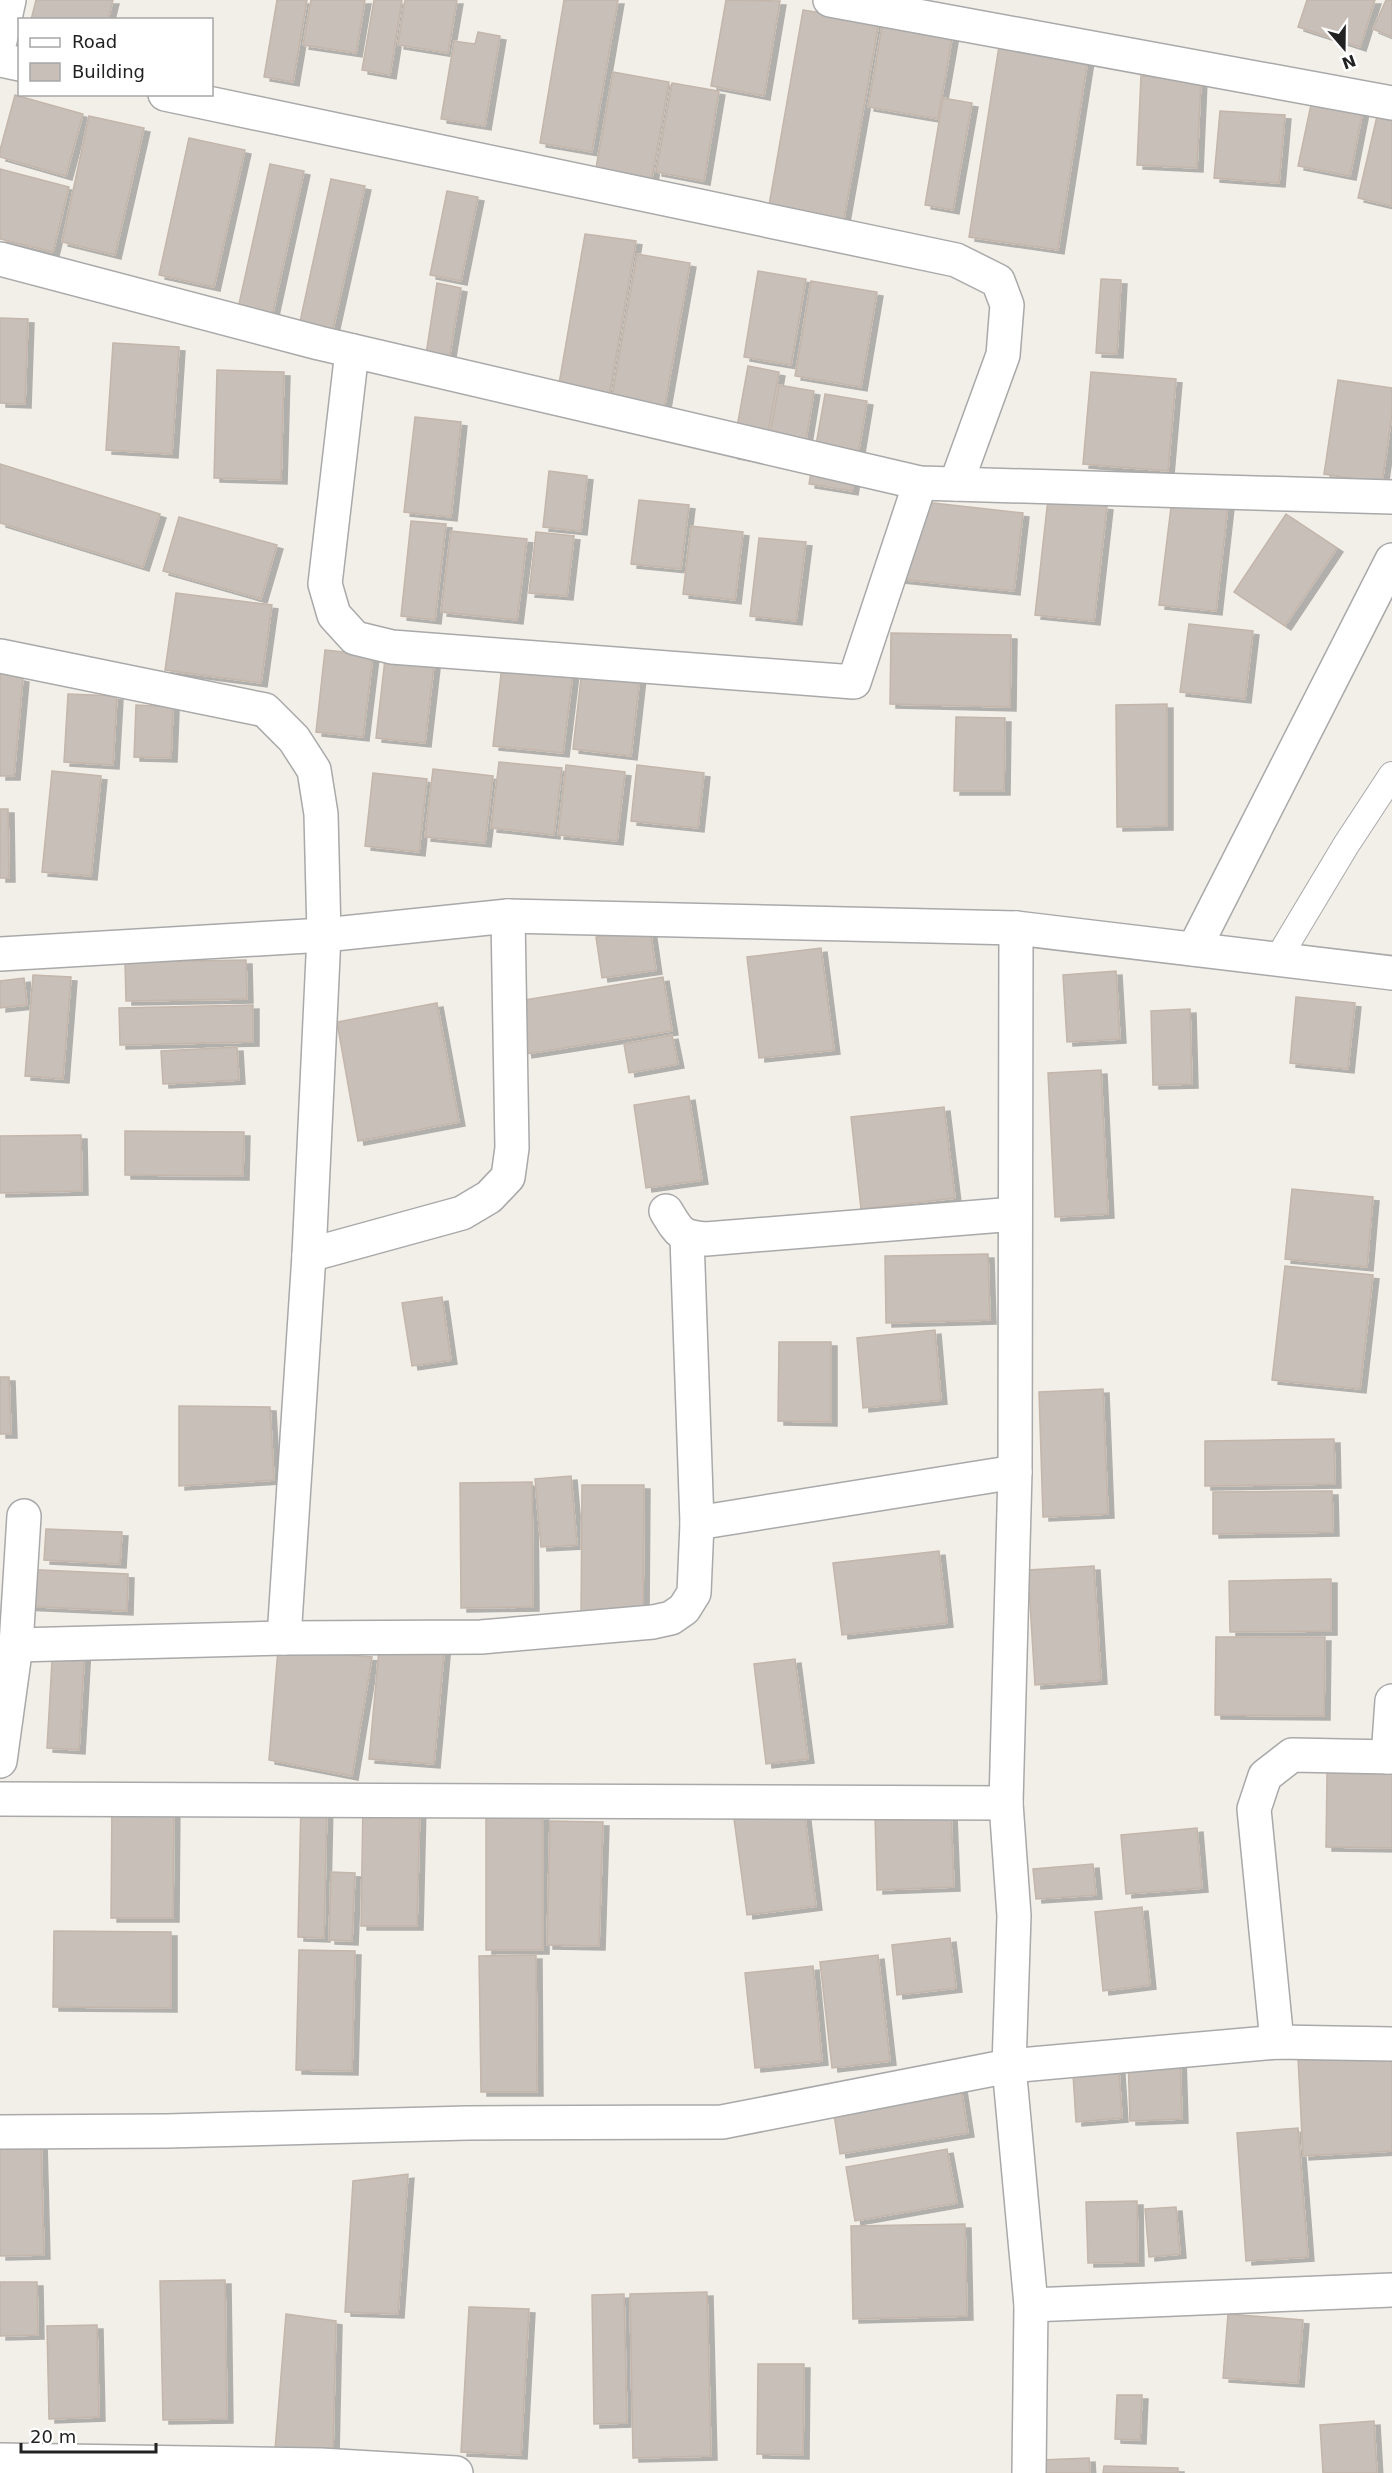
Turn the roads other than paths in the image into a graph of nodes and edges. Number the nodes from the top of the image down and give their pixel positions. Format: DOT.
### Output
graph roads {
  1 [pos="9,0"];
  2 [pos="830,0"];
  3 [pos="0,40"];
  4 [pos="0,60"];
  5 [pos="18,64"];
  6 [pos="175,96"];
  7 [pos="1392,103"];
  8 [pos="0,259"];
  9 [pos="352,351"];
  10 [pos="920,483"];
  11 [pos="956,484"];
  12 [pos="1392,497"];
  13 [pos="1392,560"];
  14 [pos="0,656"];
  15 [pos="1392,775"];
  16 [pos="508,915"];
  17 [pos="1016,928"];
  18 [pos="324,935"];
  19 [pos="1194,949"];
  20 [pos="0,954"];
  21 [pos="1276,960"];
  22 [pos="1392,973"];
  23 [pos="666,1211"];
  24 [pos="1015,1214"];
  25 [pos="687,1238"];
  26 [pos="309,1255"];
  27 [pos="1015,1473"];
  28 [pos="24,1516"];
  29 [pos="697,1523"];
  30 [pos="284,1638"];
  31 [pos="16,1645"];
  32 [pos="1392,1701"];
  33 [pos="1390,1757"];
  34 [pos="0,1761"];
  35 [pos="0,1799"];
  36 [pos="1006,1803"];
  37 [pos="1277,2042"];
  38 [pos="1392,2044"];
  39 [pos="1010,2066"];
  40 [pos="0,2132"];
  41 [pos="1392,2290"];
  42 [pos="1031,2305"];
  43 [pos="0,2460"];
  44 [pos="321,2469"];
  45 [pos="456,2473"];
  46 [pos="1029,2473"];
  1 -- 3 [label="street"];
  2 -- 7 [label="street"];
  4 -- 5 [label="street"];
  6 -- 11 [label="street"];
  8 -- 9 [label="street"];
  9 -- 10 [label="street"];
  9 -- 10 [label="street"];
  10 -- 11 [label="street"];
  11 -- 12 [label="street"];
  13 -- 19 [label="street"];
  14 -- 18 [label="street"];
  15 -- 21 [label="lane"];
  16 -- 17 [label="street"];
  16 -- 18 [label="street"];
  16 -- 26 [label="street"];
  17 -- 19 [label="street"];
  17 -- 24 [label="street"];
  18 -- 20 [label="street"];
  18 -- 26 [label="street"];
  19 -- 21 [label="street"];
  21 -- 22 [label="street"];
  23 -- 25 [label="street"];
  24 -- 25 [label="street"];
  24 -- 27 [label="street"];
  25 -- 29 [label="street"];
  26 -- 30 [label="street"];
  27 -- 29 [label="street"];
  27 -- 36 [label="street"];
  28 -- 31 [label="street"];
  29 -- 30 [label="street"];
  30 -- 31 [label="street"];
  31 -- 34 [label="street"];
  32 -- 33 [label="street"];
  33 -- 37 [label="street"];
  35 -- 36 [label="street"];
  36 -- 39 [label="street"];
  37 -- 38 [label="street"];
  37 -- 39 [label="street"];
  39 -- 40 [label="street"];
  39 -- 42 [label="street"];
  41 -- 42 [label="street"];
  42 -- 46 [label="street"];
  43 -- 44 [label="street"];
  44 -- 45 [label="street"];
}
